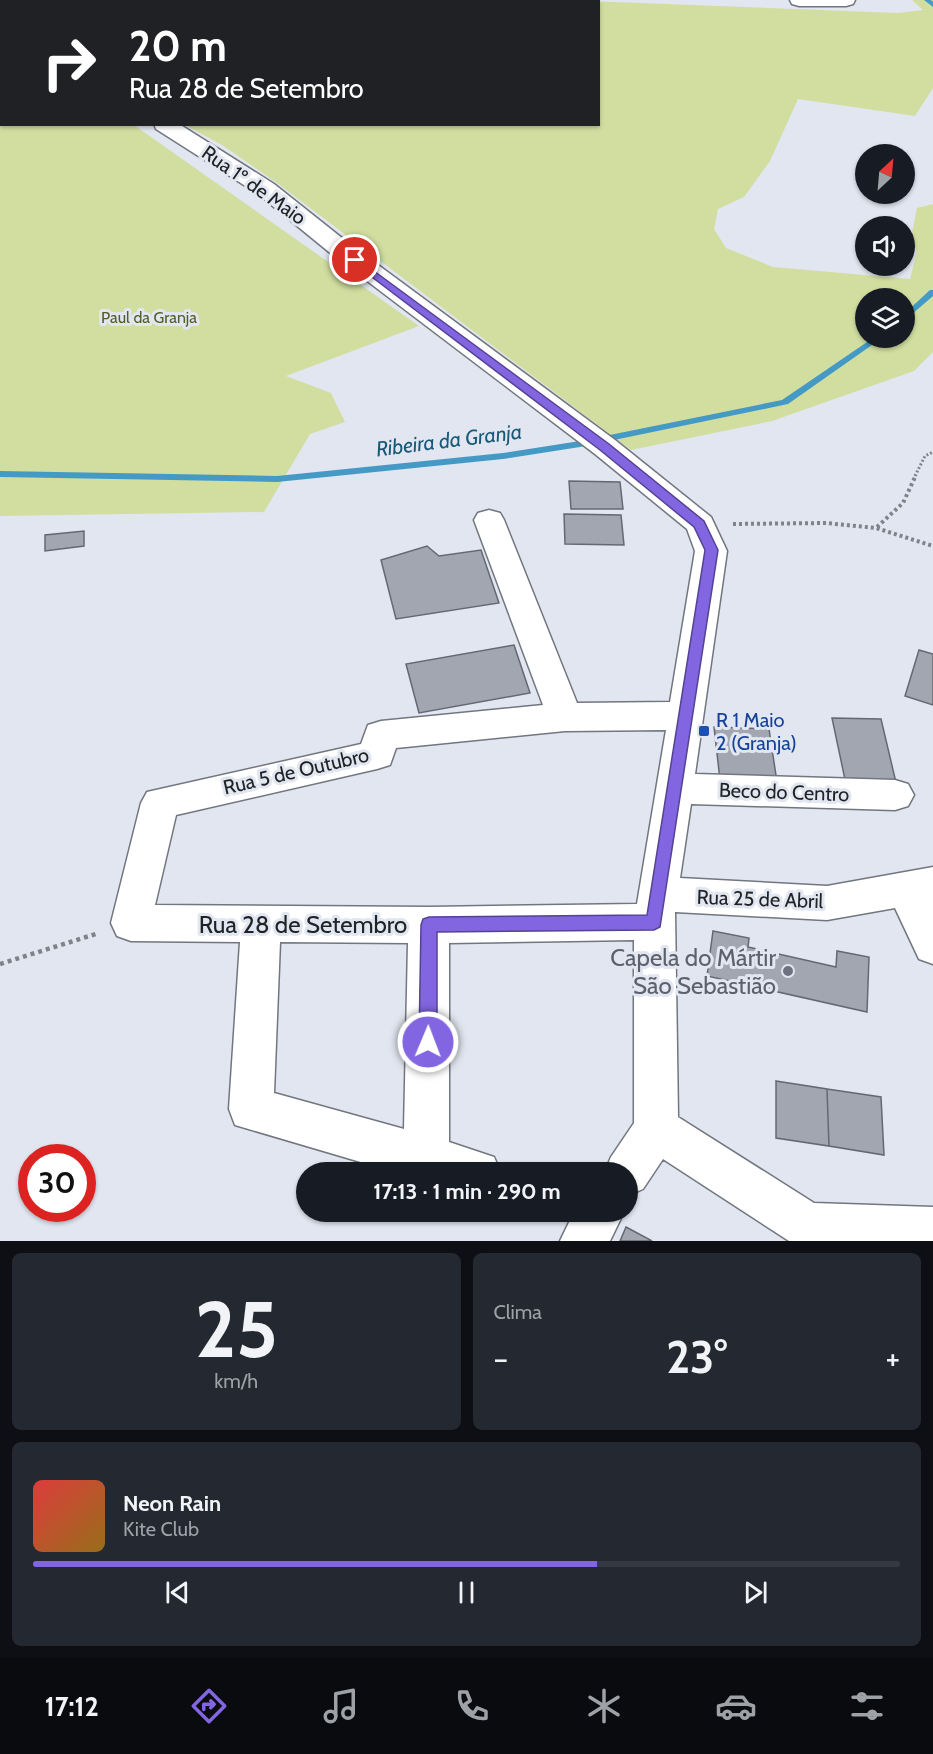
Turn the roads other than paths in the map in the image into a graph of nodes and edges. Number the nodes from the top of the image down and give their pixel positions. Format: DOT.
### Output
graph roads {
  1 [pos="799,0"];
  2 [pos="846,0"];
  3 [pos="167,126"];
  4 [pos="489,519"];
  5 [pos="687,716"];
  6 [pos="565,717"];
  7 [pos="674,788"];
  8 [pos="895,795"];
  9 [pos="919,887"];
  10 [pos="656,908"];
  11 [pos="131,923"];
  12 [pos="261,924"];
  13 [pos="429,925"];
  14 [pos="933,946"];
  15 [pos="656,1129"];
  16 [pos="426,1159"];
  17 [pos="437,1162"];
  18 [pos="634,1162"];
  19 [pos="595,1222"];
  20 [pos="933,1231"];
  21 [pos="584,1241"];
  1 -- 2 [label="street"];
  3 -- 5 [label="street, Rua 1º de Maio"];
  4 -- 6 [label="street"];
  5 -- 6 [label="street, Rua 5 de Outubro"];
  5 -- 7 [label="street"];
  6 -- 11 [label="street, Rua 5 de Outubro"];
  7 -- 8 [label="street, Beco do Centro"];
  7 -- 10 [label="street"];
  9 -- 10 [label="street, Rua 25 de Abril"];
  9 -- 14 [label="street"];
  10 -- 13 [label="street, Rua 28 de Setembro"];
  10 -- 15 [label="street"];
  11 -- 12 [label="street, Rua 28 de Setembro"];
  12 -- 13 [label="street, Rua 28 de Setembro"];
  12 -- 16 [label="street"];
  13 -- 16 [label="street"];
  15 -- 18 [label="street"];
  15 -- 20 [label="street"];
  16 -- 17 [label="street"];
  19 -- 21 [label="street"];
}
